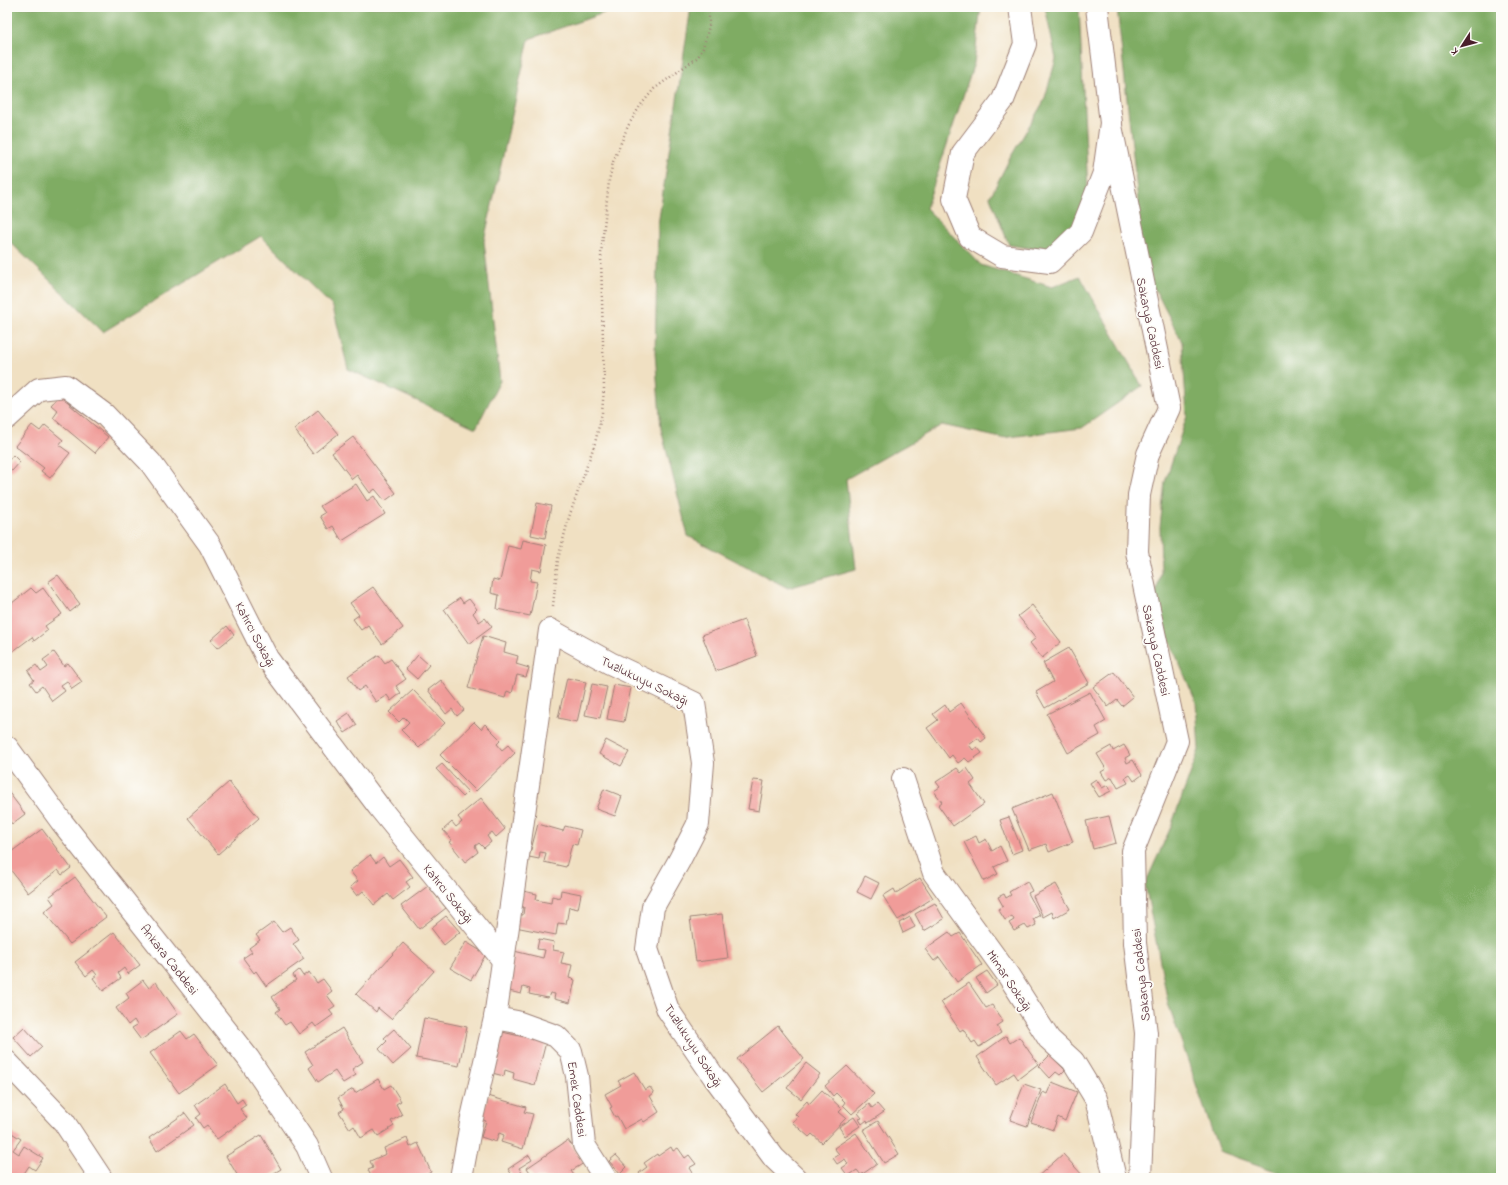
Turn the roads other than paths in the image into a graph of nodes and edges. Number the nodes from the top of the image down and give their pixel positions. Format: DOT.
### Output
graph roads {
  1 [pos="1020,7"];
  2 [pos="1097,7"];
  3 [pos="1111,124"];
  4 [pos="7,418"];
  5 [pos="7,747"];
  6 [pos="903,779"];
  7 [pos="503,960"];
  8 [pos="495,1018"];
  9 [pos="7,1062"];
  10 [pos="101,1178"];
  11 [pos="321,1178"];
  12 [pos="461,1178"];
  13 [pos="605,1178"];
  14 [pos="795,1178"];
  15 [pos="1115,1178"];
  16 [pos="1140,1178"];
  1 -- 3 [label="street"];
  2 -- 3 [label="street"];
  3 -- 16 [label="street, Sakarya Caddesi"];
  4 -- 7 [label="street, Katırcı Sokağı"];
  5 -- 11 [label="street, Ankara Caddesi"];
  6 -- 15 [label="street, Mimar Sokağı"];
  7 -- 8 [label="street"];
  7 -- 14 [label="street, Tuzlukuyu Sokağı"];
  8 -- 12 [label="street"];
  8 -- 13 [label="street, Emek Caddesi"];
  9 -- 10 [label="street"];
}
